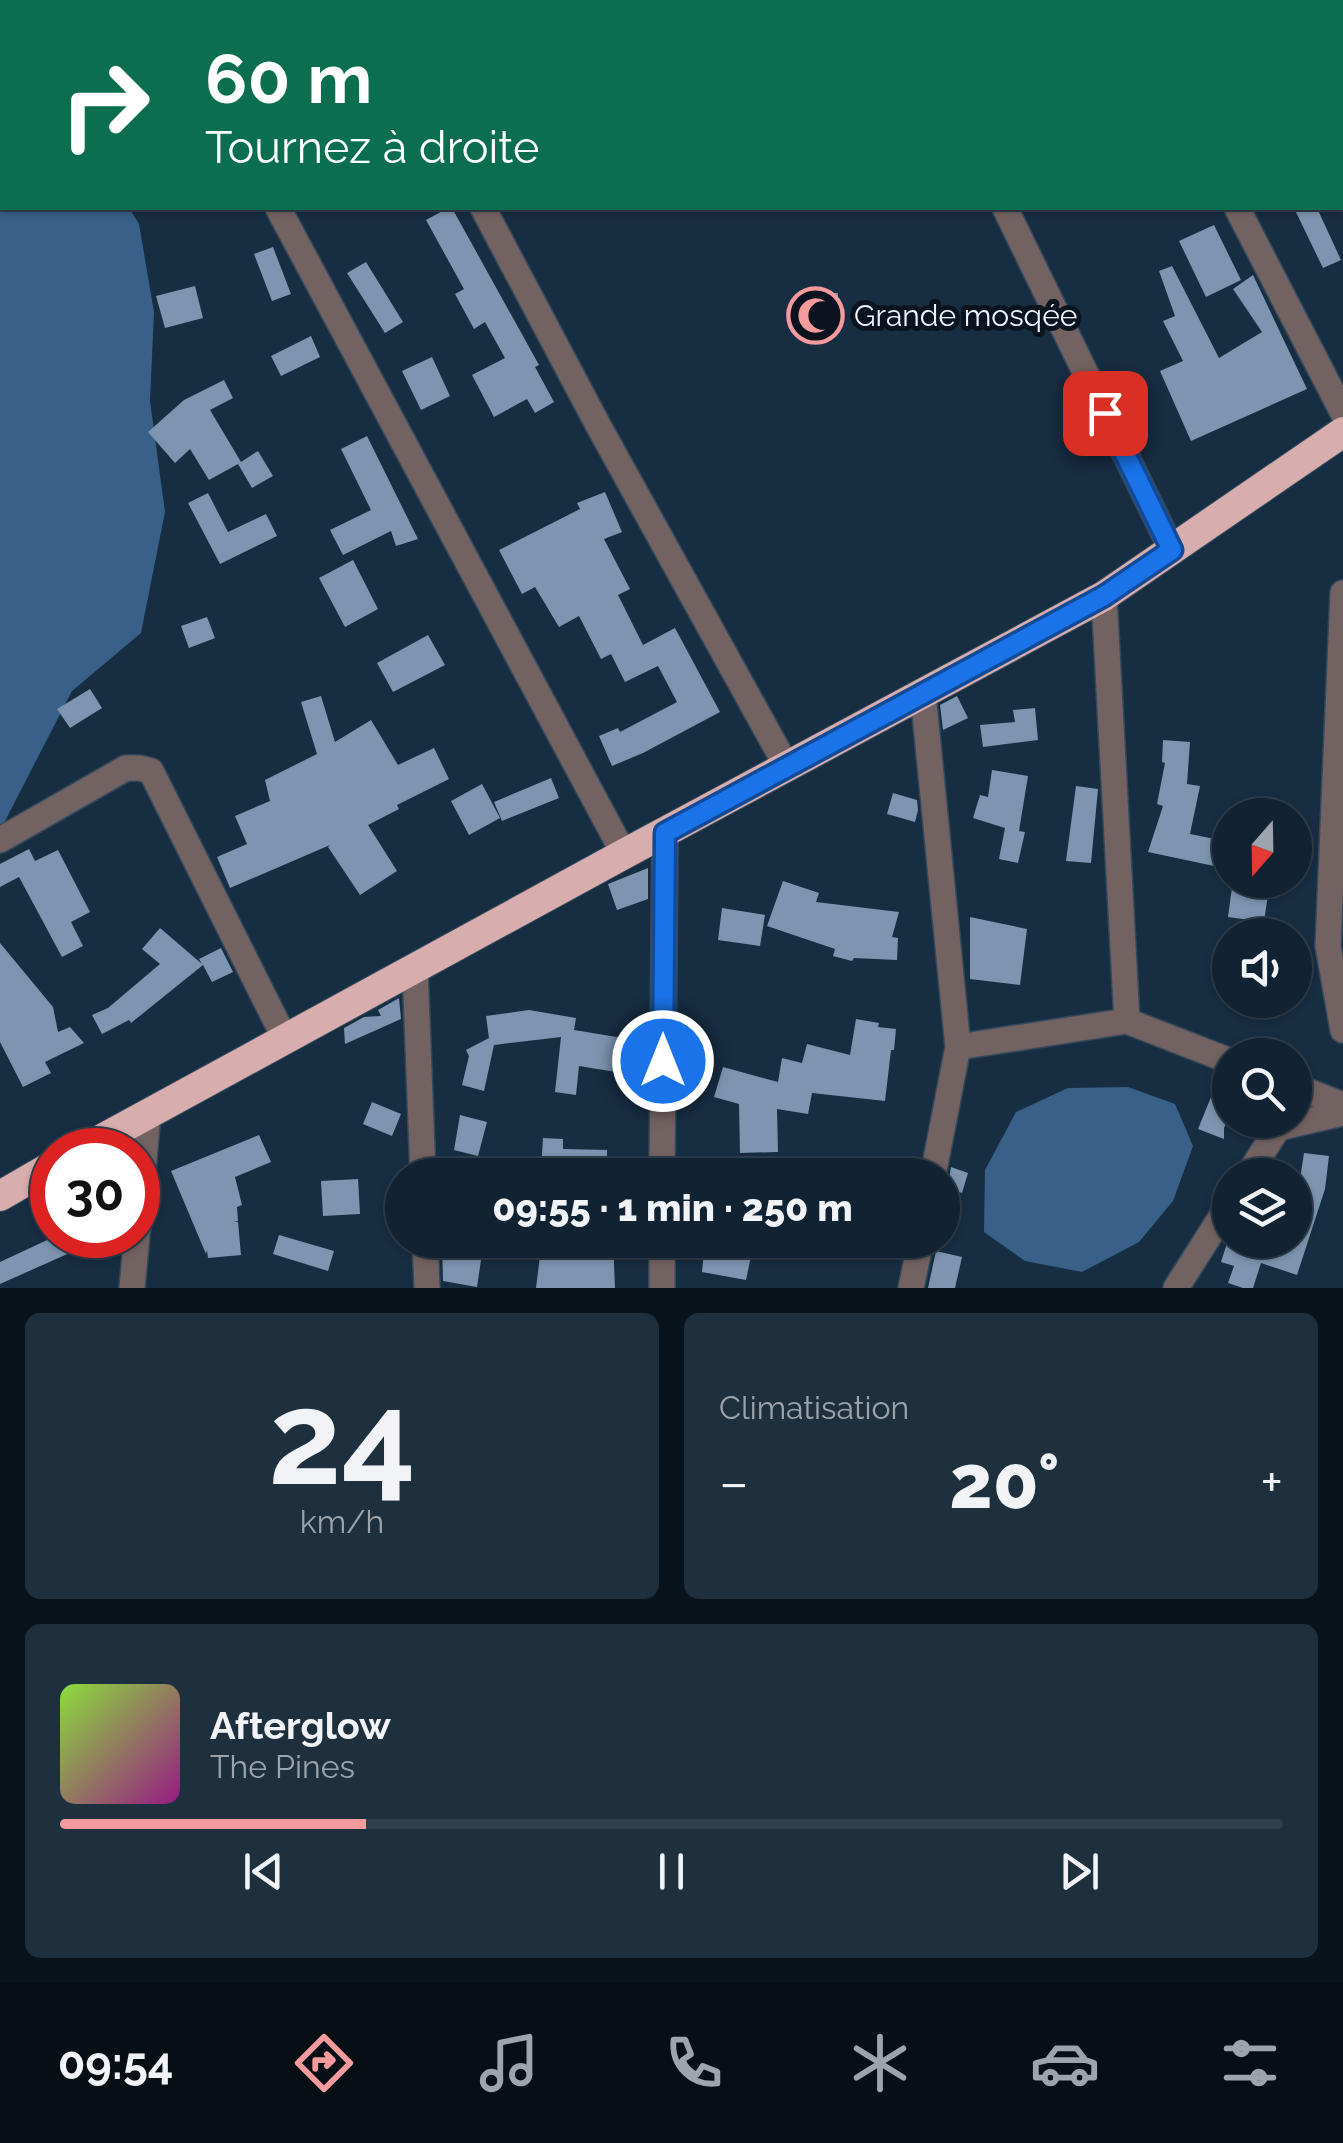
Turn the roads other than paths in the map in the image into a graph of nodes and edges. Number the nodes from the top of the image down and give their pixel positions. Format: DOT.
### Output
graph roads {
  1 [pos="279,210"];
  2 [pos="484,210"];
  3 [pos="1006,210"];
  4 [pos="1238,210"];
  5 [pos="1343,413"];
  6 [pos="1343,432"];
  7 [pos="1172,550"];
  8 [pos="1343,592"];
  9 [pos="1104,596"];
  10 [pos="923,694"];
  11 [pos="788,767"];
  12 [pos="665,833"];
  13 [pos="0,840"];
  14 [pos="624,854"];
  15 [pos="1335,944"];
  16 [pos="416,968"];
  17 [pos="1127,1021"];
  18 [pos="1343,1030"];
  19 [pos="285,1039"];
  20 [pos="958,1047"];
  21 [pos="1212,1054"];
  22 [pos="1312,1092"];
  23 [pos="1343,1104"];
  24 [pos="148,1114"];
  25 [pos="1343,1114"];
  26 [pos="122,1128"];
  27 [pos="147,1128"];
  28 [pos="422,1158"];
  29 [pos="662,1158"];
  30 [pos="936,1158"];
  31 [pos="1259,1158"];
  32 [pos="30,1179"];
  33 [pos="0,1196"];
  34 [pos="1212,1231"];
  35 [pos="135,1258"];
  36 [pos="426,1258"];
  37 [pos="662,1258"];
  38 [pos="918,1258"];
  39 [pos="132,1288"];
  40 [pos="427,1288"];
  41 [pos="662,1288"];
  42 [pos="912,1288"];
  43 [pos="1176,1288"];
  1 -- 14 [label="street"];
  2 -- 11 [label="street"];
  3 -- 7 [label="street"];
  4 -- 5 [label="street"];
  6 -- 7 [label="highway"];
  7 -- 9 [label="highway"];
  8 -- 15 [label="street"];
  9 -- 10 [label="highway"];
  9 -- 17 [label="street"];
  10 -- 11 [label="highway"];
  10 -- 20 [label="street"];
  11 -- 12 [label="highway"];
  12 -- 14 [label="highway"];
  12 -- 29 [label="street"];
  13 -- 19 [label="street"];
  14 -- 16 [label="highway"];
  15 -- 18 [label="street"];
  16 -- 19 [label="highway"];
  16 -- 28 [label="street"];
  17 -- 20 [label="street"];
  17 -- 21 [label="street"];
  19 -- 24 [label="highway"];
  20 -- 30 [label="street"];
  22 -- 23 [label="street"];
  24 -- 26 [label="highway"];
  24 -- 27 [label="street"];
  25 -- 31 [label="street"];
  32 -- 33 [label="highway"];
  34 -- 43 [label="street"];
  35 -- 39 [label="street"];
  36 -- 40 [label="street"];
  37 -- 41 [label="street"];
  38 -- 42 [label="street"];
}
